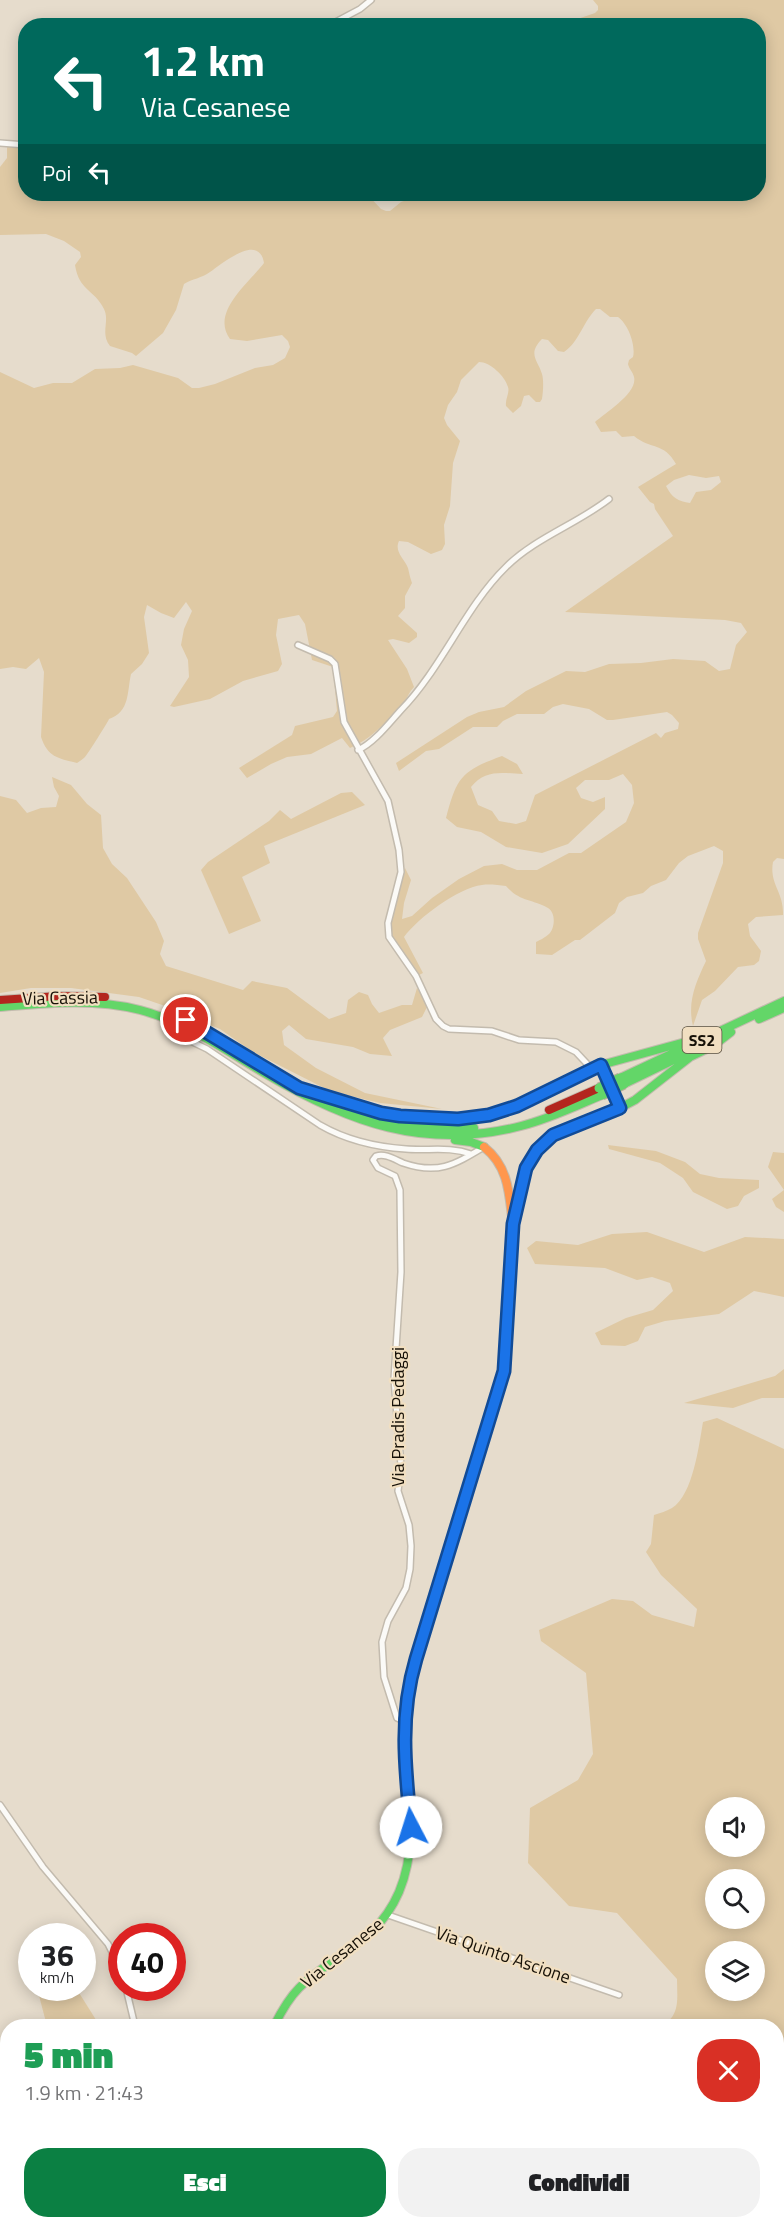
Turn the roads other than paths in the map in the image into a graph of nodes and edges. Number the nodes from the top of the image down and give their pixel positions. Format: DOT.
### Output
graph roads {
  1 [pos="371,0"];
  2 [pos="343,18"];
  3 [pos="0,143"];
  4 [pos="18,144"];
  5 [pos="609,499"];
  6 [pos="298,645"];
  7 [pos="358,750"];
  8 [pos="0,1000"];
  9 [pos="784,1001"];
  10 [pos="0,1007"];
  11 [pos="784,1008"];
  12 [pos="731,1032"];
  13 [pos="715,1034"];
  14 [pos="180,1036"];
  15 [pos="601,1065"];
  16 [pos="591,1068"];
  17 [pos="622,1081"];
  18 [pos="299,1088"];
  19 [pos="600,1091"];
  20 [pos="620,1108"];
  21 [pos="420,1136"];
  22 [pos="484,1147"];
  23 [pos="471,1155"];
  24 [pos="513,1224"];
  25 [pos="404,1721"];
  26 [pos="0,1805"];
  27 [pos="388,1916"];
  28 [pos="108,1944"];
  29 [pos="619,1995"];
  30 [pos="129,2001"];
  31 [pos="133,2019"];
  32 [pos="278,2019"];
  1 -- 2 [label="street"];
  3 -- 4 [label="street"];
  5 -- 7 [label="street"];
  6 -- 7 [label="street"];
  7 -- 16 [label="street"];
  8 -- 18 [label="main road, Via Cassia / SS2"];
  9 -- 13 [label="main road, Via Cassia / SS2"];
  10 -- 21 [label="main road, Via Cassia / SS2"];
  11 -- 12 [label="main road, Via Cassia / SS2"];
  12 -- 17 [label="main road, Via Cassia / SS2"];
  12 -- 20 [label="main road, Via Cesanese"];
  13 -- 15 [label="main road"];
  13 -- 17 [label="main road, Via Cassia / SS2"];
  14 -- 23 [label="street"];
  15 -- 16 [label="main road"];
  15 -- 20 [label="main road"];
  16 -- 18 [label="main road"];
  17 -- 19 [label="main road, Via Cassia / SS2, bridge"];
  18 -- 19 [label="main road, Via Cassia / SS2"];
  19 -- 21 [label="main road, Via Cassia / SS2"];
  20 -- 24 [label="main road, Via Cesanese"];
  21 -- 22 [label="main road"];
  22 -- 23 [label="street, Via Pradis Pedaggi"];
  22 -- 24 [label="main road"];
  23 -- 25 [label="street, Via Pradis Pedaggi"];
  24 -- 25 [label="main road, Via Cesanese"];
  25 -- 27 [label="main road, Via Cesanese"];
  26 -- 28 [label="street"];
  27 -- 29 [label="street, Via Quinto Ascione"];
  27 -- 32 [label="main road, Via Cesanese"];
  30 -- 31 [label="street"];
}
